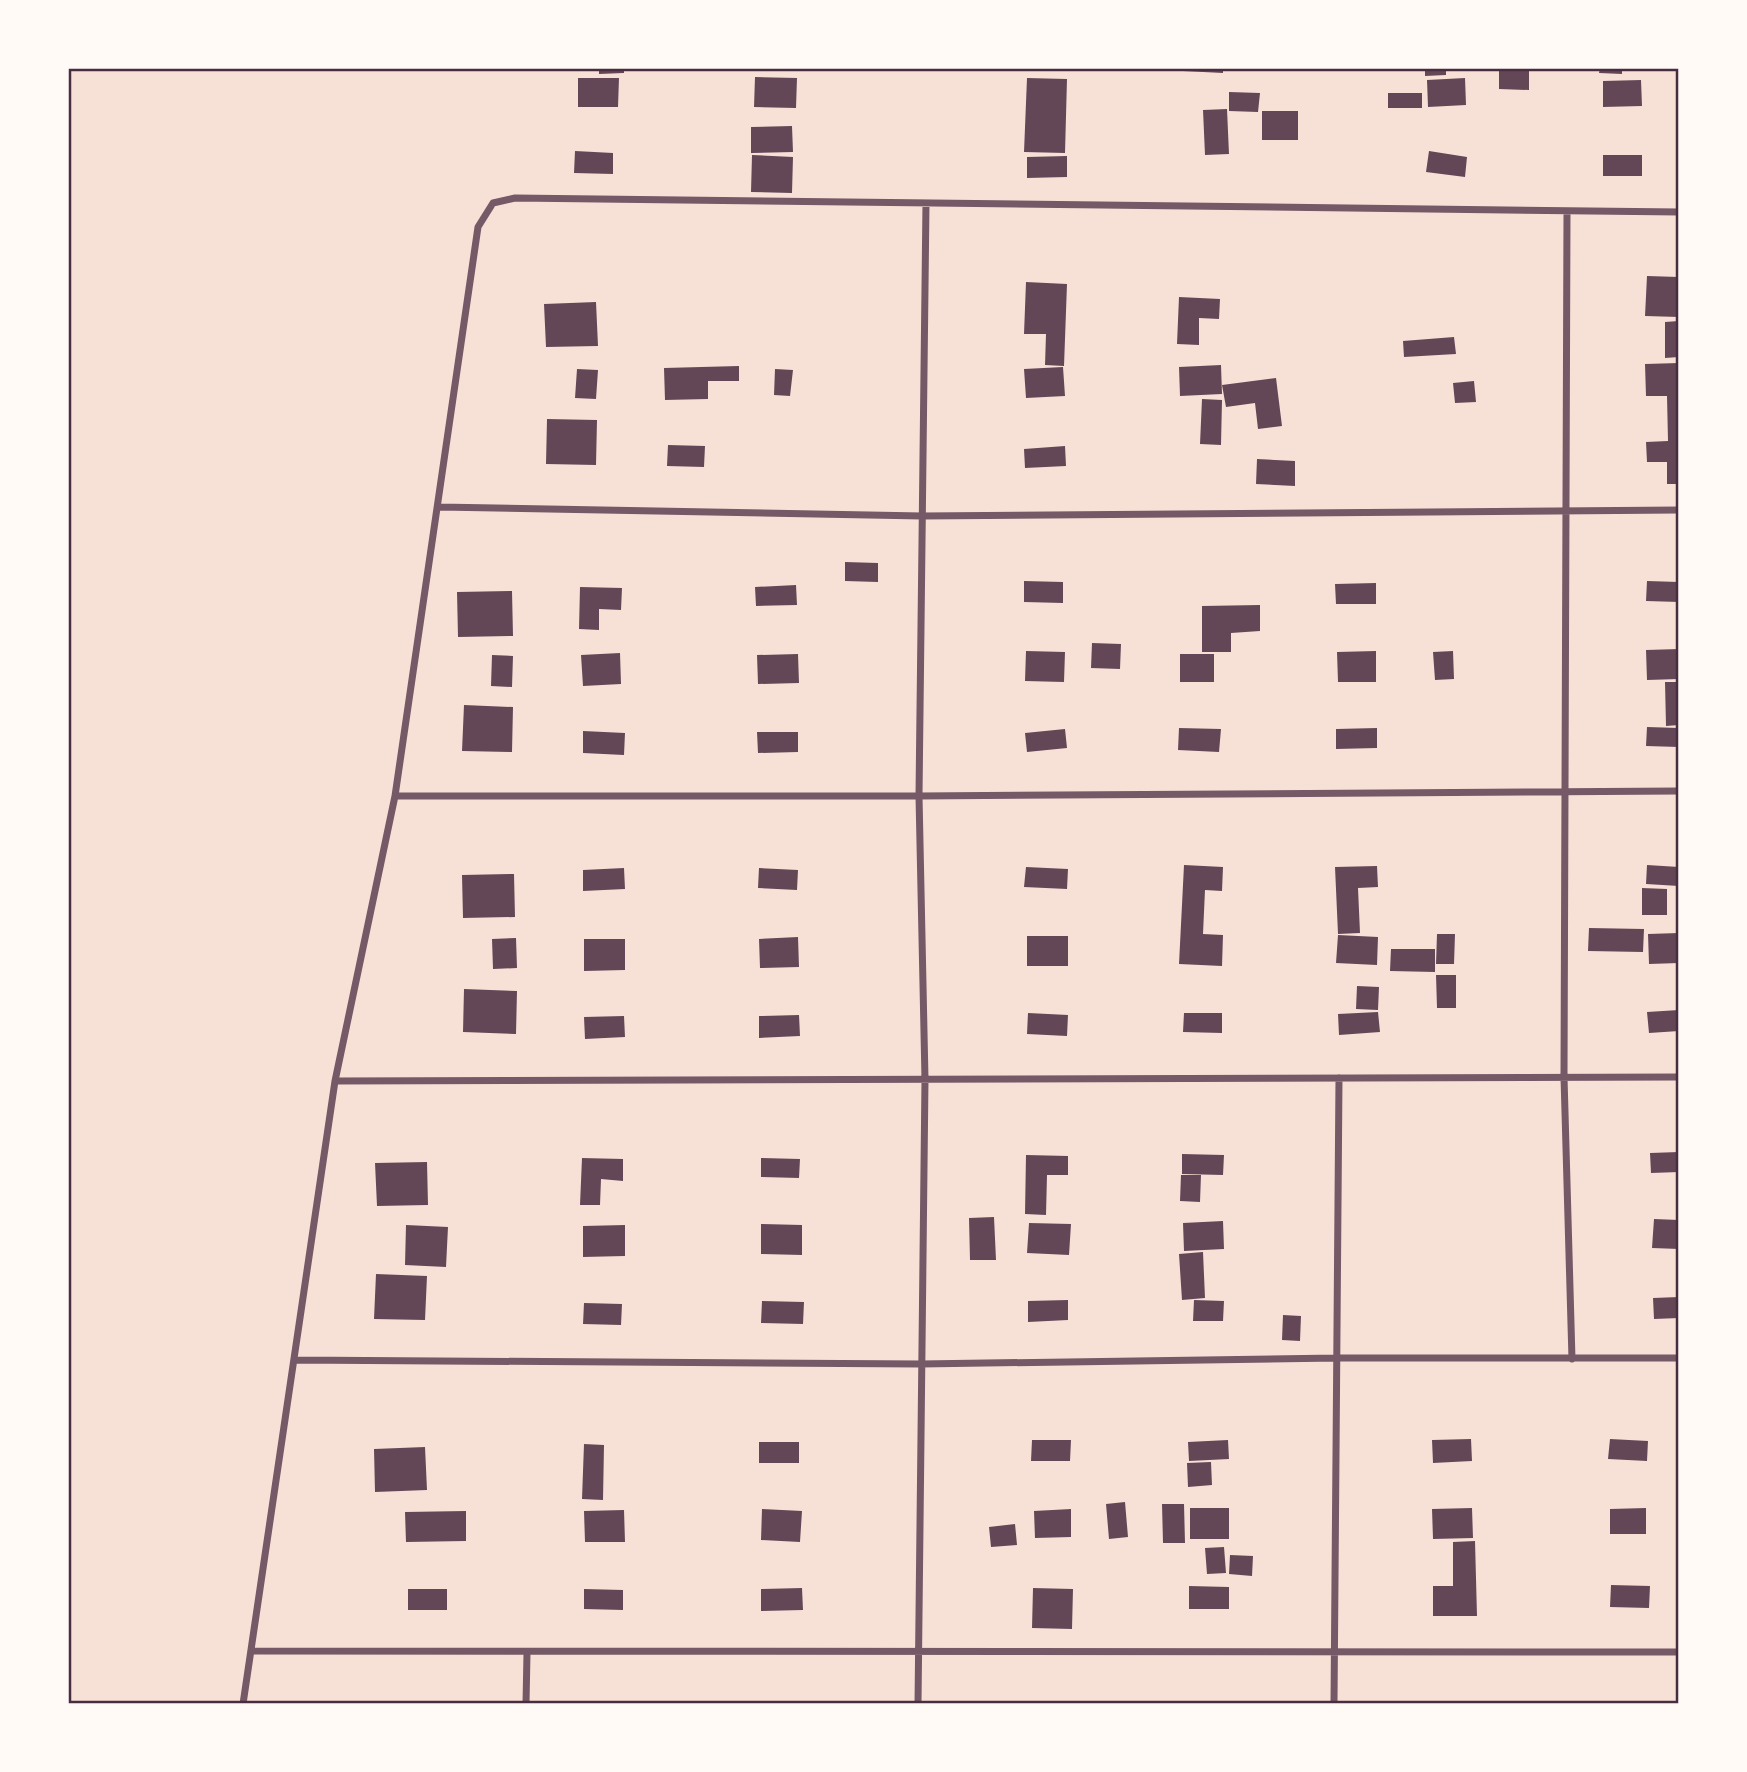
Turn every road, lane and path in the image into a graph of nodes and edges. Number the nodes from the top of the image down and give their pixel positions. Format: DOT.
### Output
graph roads {
  1 [pos="926,203"];
  2 [pos="1567,212"];
  3 [pos="1679,212"];
  4 [pos="439,507"];
  5 [pos="1568,510"];
  6 [pos="1679,510"];
  7 [pos="922,516"];
  8 [pos="1679,791"];
  9 [pos="1564,792"];
  10 [pos="395,796"];
  11 [pos="919,796"];
  12 [pos="1564,1077"];
  13 [pos="1679,1077"];
  14 [pos="1339,1078"];
  15 [pos="925,1079"];
  16 [pos="335,1081"];
  17 [pos="1337,1358"];
  18 [pos="1679,1358"];
  19 [pos="1572,1359"];
  20 [pos="294,1360"];
  21 [pos="921,1364"];
  22 [pos="251,1651"];
  23 [pos="1335,1652"];
  24 [pos="1679,1652"];
  25 [pos="527,1653"];
  26 [pos="918,1653"];
  27 [pos="243,1704"];
  28 [pos="526,1704"];
  29 [pos="918,1704"];
  30 [pos="1335,1704"];
  1 -- 2 [label="street"];
  1 -- 4 [label="street"];
  1 -- 7 [label="street"];
  2 -- 3 [label="street"];
  2 -- 5 [label="street"];
  4 -- 7 [label="street"];
  4 -- 10 [label="street"];
  5 -- 6 [label="street"];
  5 -- 7 [label="street"];
  5 -- 9 [label="street"];
  7 -- 11 [label="street"];
  8 -- 9 [label="street"];
  9 -- 11 [label="street"];
  9 -- 12 [label="street"];
  10 -- 11 [label="street"];
  10 -- 16 [label="street"];
  11 -- 15 [label="street"];
  12 -- 13 [label="street"];
  12 -- 14 [label="street"];
  12 -- 19 [label="street"];
  14 -- 15 [label="street"];
  14 -- 17 [label="street"];
  15 -- 16 [label="street"];
  15 -- 21 [label="street"];
  16 -- 20 [label="street"];
  17 -- 19 [label="street"];
  17 -- 21 [label="street"];
  17 -- 23 [label="street"];
  18 -- 19 [label="street"];
  20 -- 21 [label="street"];
  20 -- 22 [label="street"];
  21 -- 26 [label="street"];
  22 -- 25 [label="street"];
  22 -- 27 [label="street"];
  23 -- 24 [label="street"];
  23 -- 26 [label="street"];
  23 -- 30 [label="street"];
  25 -- 26 [label="street"];
  25 -- 28 [label="street"];
  26 -- 29 [label="street"];
}
